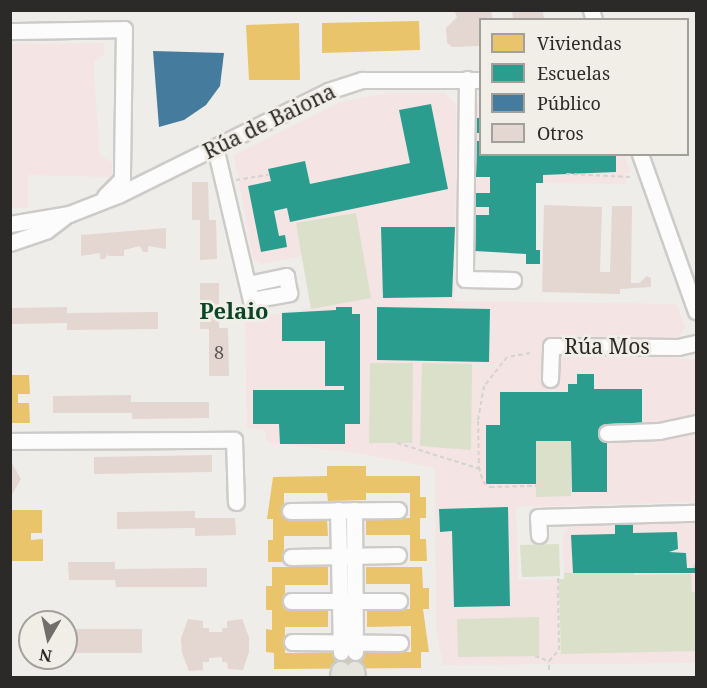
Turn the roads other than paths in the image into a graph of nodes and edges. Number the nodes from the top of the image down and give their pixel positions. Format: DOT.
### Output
graph roads {
  1 [pos="10,31"];
  2 [pos="474,80"];
  3 [pos="215,147"];
  4 [pos="641,156"];
  5 [pos="100,200"];
  6 [pos="69,214"];
  7 [pos="10,224"];
  8 [pos="10,243"];
  9 [pos="513,280"];
  10 [pos="248,284"];
  11 [pos="696,311"];
  12 [pos="696,343"];
  13 [pos="550,379"];
  14 [pos="696,423"];
  15 [pos="607,433"];
  16 [pos="10,441"];
  17 [pos="236,502"];
  18 [pos="346,510"];
  19 [pos="398,510"];
  20 [pos="291,511"];
  21 [pos="696,513"];
  22 [pos="539,535"];
  23 [pos="398,555"];
  24 [pos="291,556"];
  25 [pos="347,556"];
  26 [pos="291,601"];
  27 [pos="347,601"];
  28 [pos="399,601"];
  29 [pos="292,642"];
  30 [pos="400,643"];
  31 [pos="348,647"];
  1 -- 5 [label="street"];
  2 -- 3 [label="street, Rúa de Baiona"];
  2 -- 9 [label="street"];
  3 -- 5 [label="street, Rúa de Baiona"];
  3 -- 10 [label="street"];
  4 -- 11 [label="street"];
  5 -- 6 [label="street, Rúa de Baiona"];
  6 -- 7 [label="street, Rúa de Baiona"];
  6 -- 8 [label="street, Rúa de Baiona"];
  12 -- 13 [label="street, Rúa Mos"];
  14 -- 15 [label="street"];
  16 -- 17 [label="street"];
  18 -- 19 [label="street"];
  18 -- 20 [label="street"];
  18 -- 25 [label="street"];
  21 -- 22 [label="street"];
  23 -- 25 [label="street"];
  24 -- 25 [label="street"];
  25 -- 27 [label="street"];
  26 -- 27 [label="street"];
  27 -- 28 [label="street"];
  27 -- 31 [label="street"];
  29 -- 31 [label="street"];
  30 -- 31 [label="street"];
}
